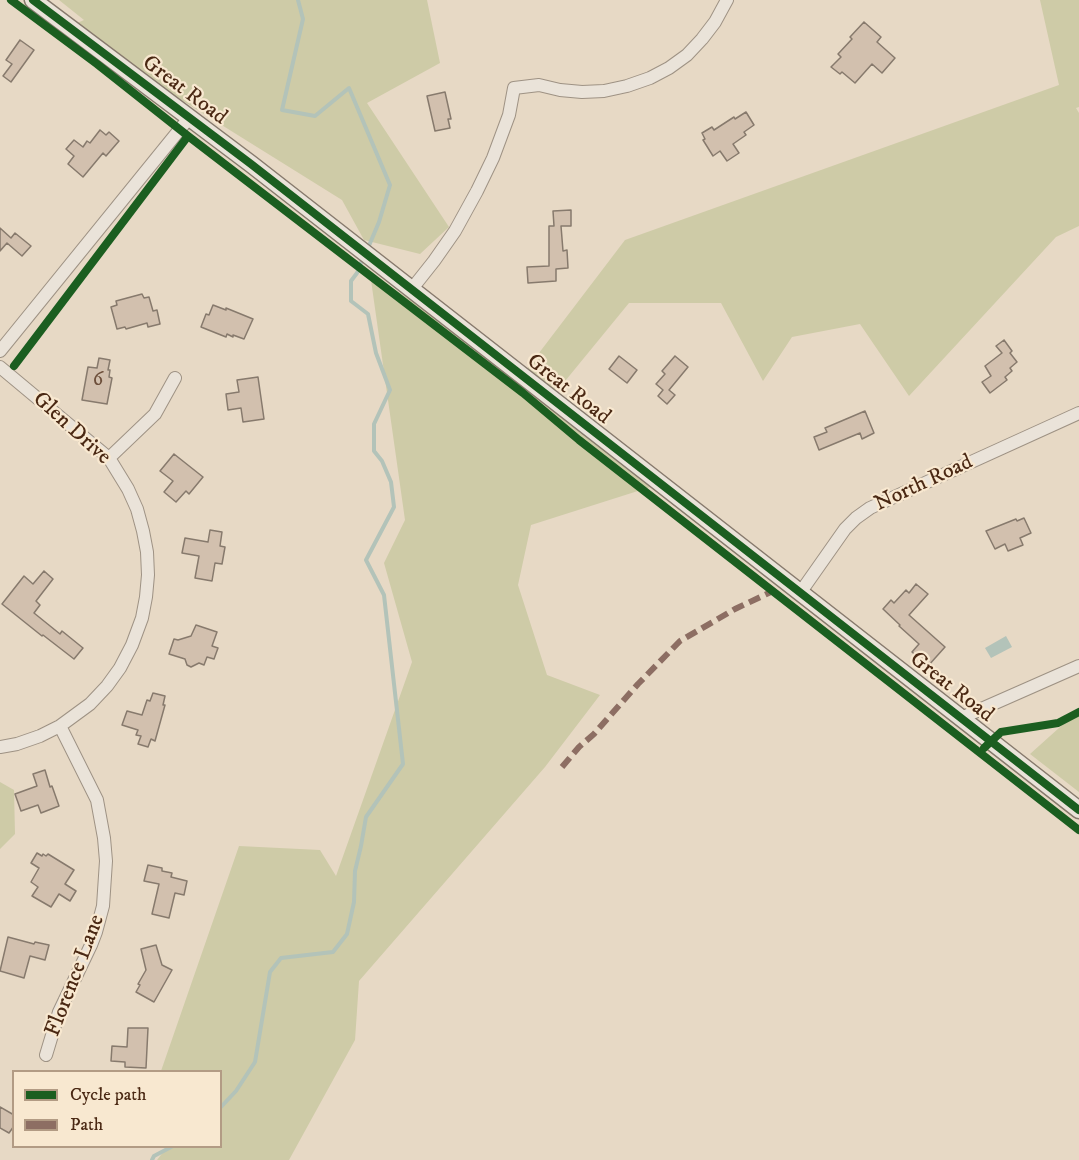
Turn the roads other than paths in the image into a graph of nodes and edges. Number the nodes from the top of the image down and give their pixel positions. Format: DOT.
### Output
graph roads {
  1 [pos="33,0"];
  2 [pos="727,0"];
  3 [pos="189,118"];
  4 [pos="411,290"];
  5 [pos="0,351"];
  6 [pos="0,367"];
  7 [pos="175,378"];
  8 [pos="1079,413"];
  9 [pos="109,458"];
  10 [pos="800,593"];
  11 [pos="1079,666"];
  12 [pos="961,718"];
  13 [pos="60,726"];
  14 [pos="0,747"];
  15 [pos="1079,810"];
  16 [pos="46,1055"];
  1 -- 3 [label="street, Great Road"];
  2 -- 4 [label="street"];
  3 -- 4 [label="street, Great Road"];
  3 -- 5 [label="street"];
  4 -- 10 [label="street, Great Road"];
  6 -- 9 [label="street, Glen Drive"];
  7 -- 9 [label="street"];
  8 -- 10 [label="street, North Road"];
  9 -- 13 [label="street, Glen Drive"];
  10 -- 12 [label="street, Great Road"];
  11 -- 12 [label="street"];
  12 -- 15 [label="street, Great Road"];
  13 -- 14 [label="street, Glen Drive"];
  13 -- 16 [label="street, Florence Lane"];
}
